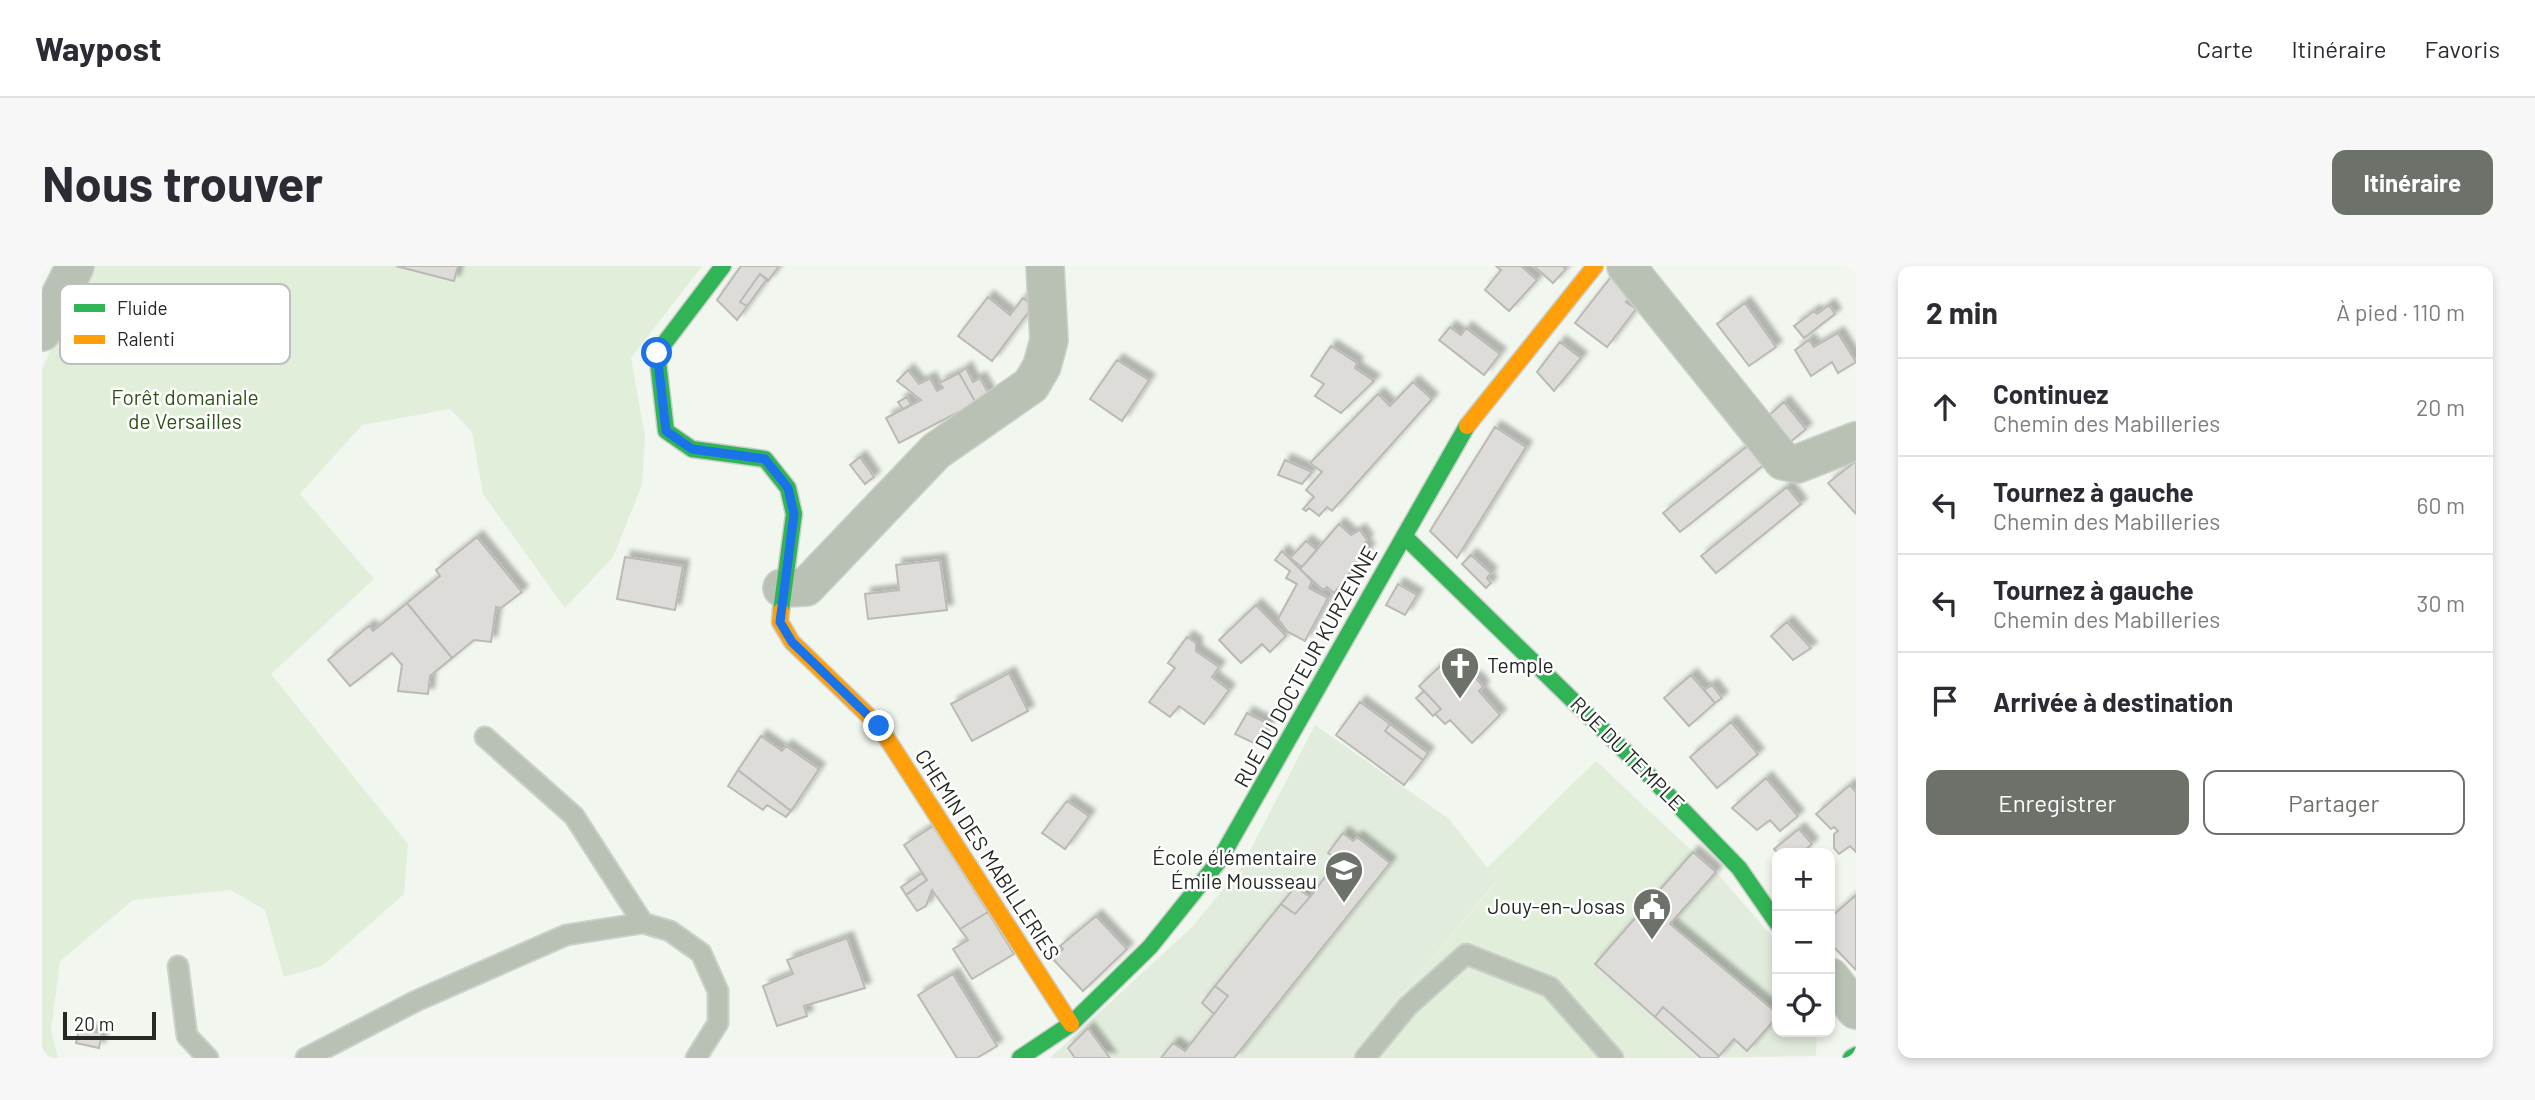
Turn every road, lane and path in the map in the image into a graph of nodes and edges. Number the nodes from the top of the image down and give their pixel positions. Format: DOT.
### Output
graph roads {
  1 [pos="75,266"];
  2 [pos="723,266"];
  3 [pos="1045,266"];
  4 [pos="1595,266"];
  5 [pos="1626,266"];
  6 [pos="66,284"];
  7 [pos="60,296"];
  8 [pos="42,332"];
  9 [pos="1856,441"];
  10 [pos="1404,536"];
  11 [pos="782,588"];
  12 [pos="485,737"];
  13 [pos="1772,915"];
  14 [pos="643,923"];
  15 [pos="178,966"];
  16 [pos="1835,983"];
  17 [pos="1856,1010"];
  18 [pos="1071,1024"];
  19 [pos="1856,1055"];
  20 [pos="208,1058"];
  21 [pos="306,1058"];
  22 [pos="696,1058"];
  23 [pos="1020,1058"];
  24 [pos="1365,1058"];
  25 [pos="1613,1058"];
  26 [pos="1851,1058"];
  1 -- 6 [label="street"];
  2 -- 11 [label="street, CHEMIN DES MABILLERIES"];
  3 -- 11 [label="street"];
  4 -- 10 [label="street, RUE DU DOCTEUR KURZENNE"];
  5 -- 9 [label="street"];
  7 -- 8 [label="street"];
  10 -- 13 [label="street, RUE DU TEMPLE"];
  10 -- 18 [label="street, RUE DU DOCTEUR KURZENNE"];
  11 -- 18 [label="street, CHEMIN DES MABILLERIES"];
  12 -- 14 [label="lane"];
  14 -- 21 [label="lane"];
  14 -- 22 [label="lane"];
  15 -- 20 [label="lane"];
  16 -- 17 [label="street"];
  18 -- 23 [label="street, RUE DU DOCTEUR KURZENNE"];
  19 -- 26 [label="street"];
  24 -- 25 [label="lane"];
}
